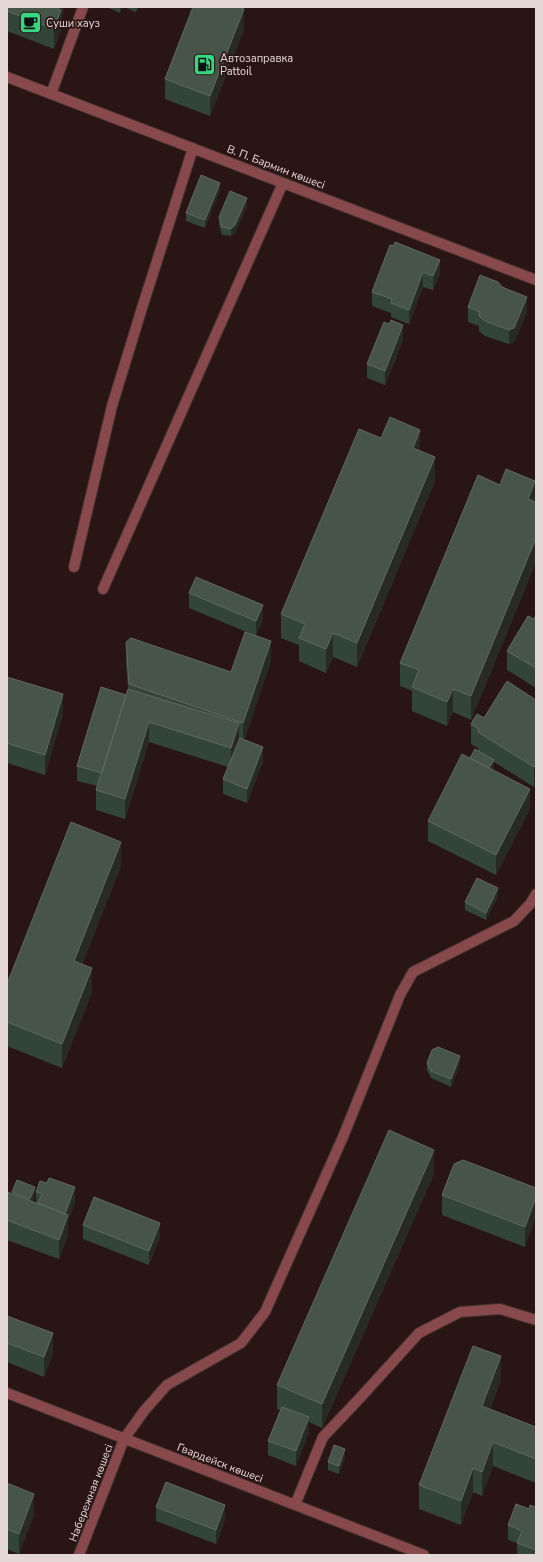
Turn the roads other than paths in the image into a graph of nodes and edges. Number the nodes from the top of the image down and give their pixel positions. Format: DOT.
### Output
graph roads {
  1 [pos="83,7"];
  2 [pos="7,77"];
  3 [pos="50,94"];
  4 [pos="194,148"];
  5 [pos="284,183"];
  6 [pos="536,280"];
  7 [pos="74,566"];
  8 [pos="103,589"];
  9 [pos="536,894"];
  10 [pos="536,1320"];
  11 [pos="7,1393"];
  12 [pos="124,1439"];
  13 [pos="295,1505"];
  14 [pos="79,1555"];
  15 [pos="424,1555"];
  1 -- 3 [label="street"];
  2 -- 3 [label="street, В. П. Бармин көшесі"];
  3 -- 4 [label="street, В. П. Бармин көшесі"];
  4 -- 5 [label="street, В. П. Бармин көшесі"];
  4 -- 7 [label="street"];
  5 -- 6 [label="street, В. П. Бармин көшесі"];
  5 -- 8 [label="street"];
  9 -- 12 [label="street, Набережная көшесі"];
  10 -- 13 [label="street"];
  11 -- 12 [label="street, Гвардейск көшесі"];
  12 -- 13 [label="street, Гвардейск көшесі"];
  12 -- 14 [label="street, Набережная көшесі"];
  13 -- 15 [label="street, Гвардейск көшесі"];
}
